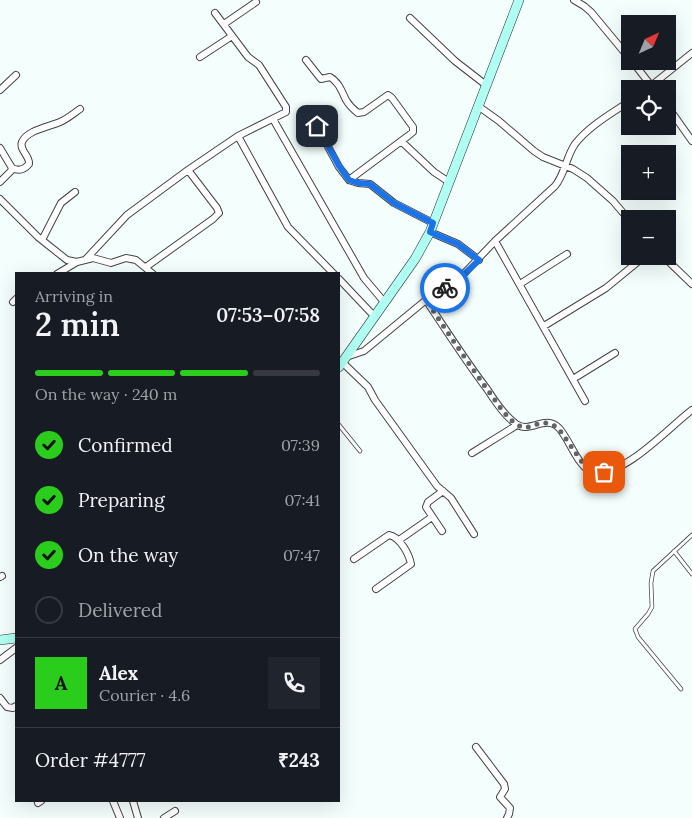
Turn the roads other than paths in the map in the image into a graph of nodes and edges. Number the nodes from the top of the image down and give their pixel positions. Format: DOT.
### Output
graph roads {
  1 [pos="519,0"];
  2 [pos="574,0"];
  3 [pos="256,2"];
  4 [pos="215,13"];
  5 [pos="410,18"];
  6 [pos="224,24"];
  7 [pos="232,36"];
  8 [pos="621,48"];
  9 [pos="692,53"];
  10 [pos="200,57"];
  11 [pos="306,60"];
  12 [pos="16,75"];
  13 [pos="660,80"];
  14 [pos="486,85"];
  15 [pos="0,90"];
  16 [pos="478,106"];
  17 [pos="621,108"];
  18 [pos="80,109"];
  19 [pos="676,118"];
  20 [pos="272,119"];
  21 [pos="317,126"];
  22 [pos="238,136"];
  23 [pos="401,141"];
  24 [pos="692,141"];
  25 [pos="0,148"];
  26 [pos="566,166"];
  27 [pos="12,168"];
  28 [pos="188,170"];
  29 [pos="349,180"];
  30 [pos="0,182"];
  31 [pos="449,182"];
  32 [pos="75,192"];
  33 [pos="0,199"];
  34 [pos="621,211"];
  35 [pos="432,228"];
  36 [pos="42,240"];
  37 [pos="495,241"];
  38 [pos="567,254"];
  39 [pos="86,258"];
  40 [pos="479,260"];
  41 [pos="77,262"];
  42 [pos="634,265"];
  43 [pos="672,265"];
  44 [pos="146,267"];
  45 [pos="60,272"];
  46 [pos="151,272"];
  47 [pos="332,272"];
  48 [pos="340,280"];
  49 [pos="520,284"];
  50 [pos="692,284"];
  51 [pos="426,300"];
  52 [pos="385,303"];
  53 [pos="375,317"];
  54 [pos="544,326"];
  55 [pos="615,353"];
  56 [pos="342,362"];
  57 [pos="573,379"];
  58 [pos="585,401"];
  59 [pos="692,410"];
  60 [pos="517,425"];
  61 [pos="340,426"];
  62 [pos="360,450"];
  63 [pos="472,453"];
  64 [pos="443,491"];
  65 [pos="432,517"];
  66 [pos="442,531"];
  67 [pos="474,534"];
  68 [pos="692,535"];
  69 [pos="399,540"];
  70 [pos="674,551"];
  71 [pos="354,558"];
  72 [pos="692,574"];
  73 [pos="376,589"];
  74 [pos="15,638"];
  75 [pos="0,640"];
  76 [pos="15,649"];
  77 [pos="0,660"];
  78 [pos="681,689"];
  79 [pos="0,698"];
  80 [pos="15,706"];
  81 [pos="476,747"];
  82 [pos="113,802"];
  83 [pos="133,802"];
  84 [pos="175,811"];
  85 [pos="120,818"];
  86 [pos="138,818"];
  87 [pos="164,818"];
  88 [pos="507,818"];
  1 -- 14 [label="main road"];
  2 -- 8 [label="street"];
  3 -- 6 [label="street"];
  4 -- 6 [label="street"];
  5 -- 14 [label="street"];
  6 -- 7 [label="street"];
  7 -- 10 [label="street"];
  7 -- 20 [label="street"];
  9 -- 13 [label="street"];
  11 -- 23 [label="street"];
  12 -- 15 [label="street"];
  14 -- 16 [label="main road"];
  16 -- 26 [label="street"];
  16 -- 31 [label="main road"];
  17 -- 26 [label="street"];
  18 -- 27 [label="street"];
  19 -- 24 [label="street"];
  20 -- 22 [label="street"];
  20 -- 52 [label="street"];
  21 -- 29 [label="street"];
  22 -- 28 [label="street"];
  22 -- 47 [label="street"];
  23 -- 29 [label="street"];
  23 -- 31 [label="street"];
  25 -- 27 [label="street"];
  26 -- 34 [label="street"];
  26 -- 37 [label="street"];
  27 -- 30 [label="street"];
  28 -- 39 [label="street"];
  28 -- 44 [label="street"];
  29 -- 35 [label="street"];
  31 -- 35 [label="main road"];
  32 -- 36 [label="street"];
  33 -- 36 [label="street"];
  35 -- 40 [label="street"];
  35 -- 52 [label="main road"];
  36 -- 41 [label="street"];
  37 -- 40 [label="street"];
  37 -- 49 [label="street"];
  38 -- 49 [label="street"];
  39 -- 41 [label="street"];
  39 -- 44 [label="street"];
  40 -- 51 [label="street"];
  41 -- 45 [label="street"];
  42 -- 54 [label="street"];
  43 -- 50 [label="street"];
  44 -- 46 [label="street"];
  48 -- 53 [label="street"];
  49 -- 54 [label="street"];
  51 -- 56 [label="street"];
  51 -- 60 [label="street"];
  52 -- 53 [label="main road"];
  53 -- 56 [label="main road"];
  54 -- 57 [label="street"];
  55 -- 57 [label="street"];
  56 -- 64 [label="street"];
  57 -- 58 [label="street"];
  59 -- 60 [label="street"];
  60 -- 63 [label="street"];
  61 -- 62 [label="lane"];
  64 -- 65 [label="street"];
  64 -- 67 [label="street"];
  65 -- 66 [label="street"];
  65 -- 69 [label="street"];
  68 -- 70 [label="lane"];
  69 -- 71 [label="street"];
  69 -- 73 [label="street"];
  70 -- 72 [label="lane"];
  70 -- 78 [label="lane"];
  74 -- 75 [label="main road"];
  76 -- 77 [label="street"];
  79 -- 80 [label="street"];
  81 -- 88 [label="street"];
  82 -- 85 [label="street"];
  83 -- 86 [label="street"];
  84 -- 87 [label="street"];
}
